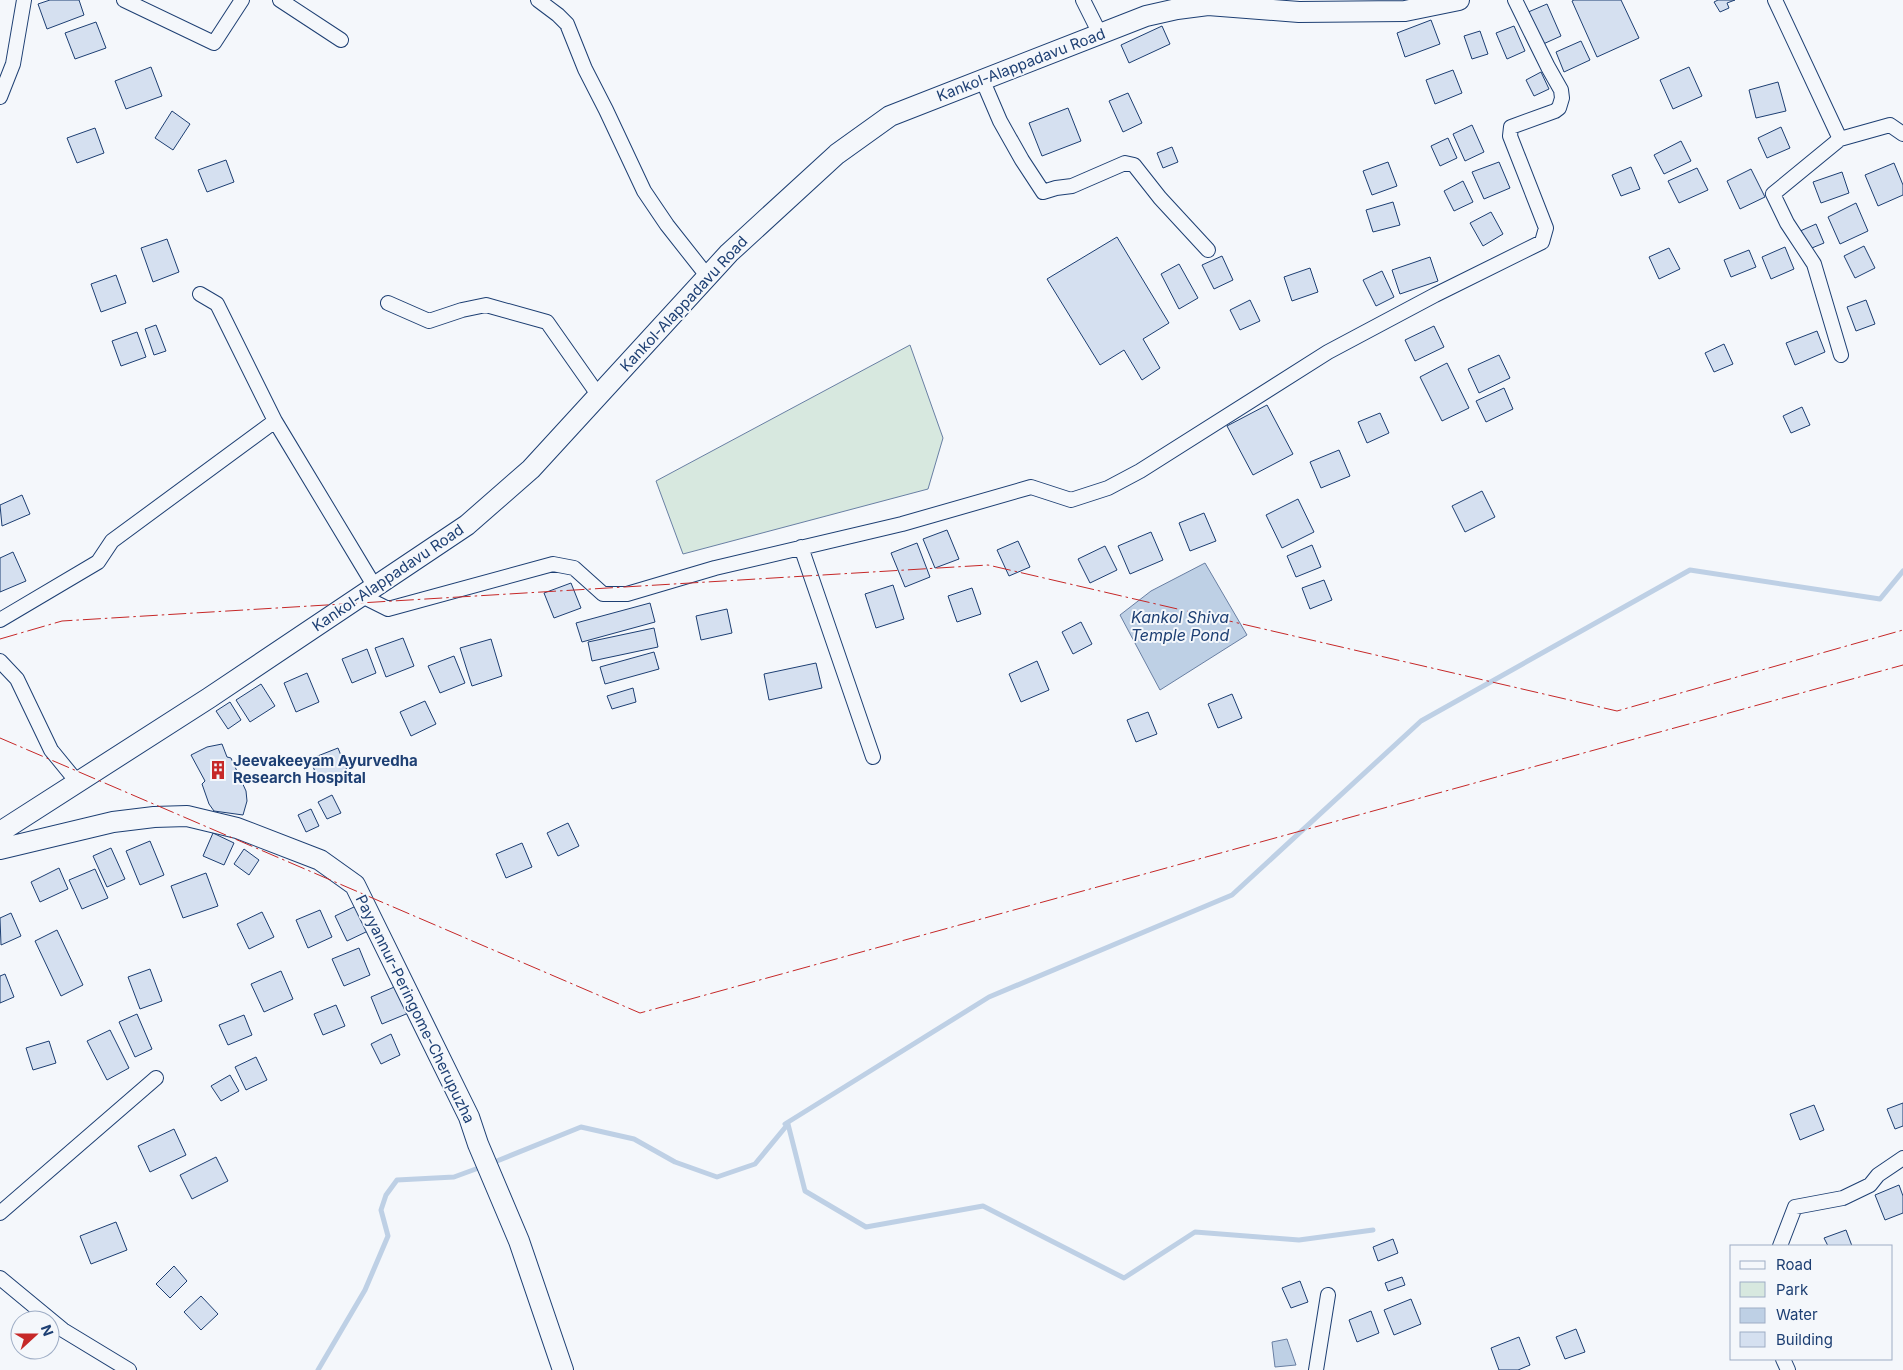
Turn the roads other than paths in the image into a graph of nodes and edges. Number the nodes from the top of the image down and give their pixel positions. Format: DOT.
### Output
graph roads {
  1 [pos="24,0"];
  2 [pos="124,0"];
  3 [pos="242,0"];
  4 [pos="280,0"];
  5 [pos="538,0"];
  6 [pos="1083,0"];
  7 [pos="1459,0"];
  8 [pos="1515,0"];
  9 [pos="1775,0"];
  10 [pos="1296,6"];
  11 [pos="1100,34"];
  12 [pos="341,40"];
  13 [pos="982,79"];
  14 [pos="0,97"];
  15 [pos="1903,134"];
  16 [pos="1840,139"];
  17 [pos="1208,250"];
  18 [pos="708,277"];
  19 [pos="200,294"];
  20 [pos="388,302"];
  21 [pos="1841,355"];
  22 [pos="599,396"];
  23 [pos="275,421"];
  24 [pos="801,547"];
  25 [pos="368,591"];
  26 [pos="0,620"];
  27 [pos="0,661"];
  28 [pos="873,757"];
  29 [pos="78,784"];
  30 [pos="0,832"];
  31 [pos="0,849"];
  32 [pos="156,1078"];
  33 [pos="1901,1164"];
  34 [pos="0,1213"];
  35 [pos="1780,1245"];
  36 [pos="0,1278"];
  37 [pos="1328,1295"];
  38 [pos="130,1370"];
  39 [pos="563,1370"];
  40 [pos="1316,1370"];
  1 -- 14 [label="street"];
  2 -- 3 [label="street"];
  4 -- 12 [label="street"];
  5 -- 18 [label="street"];
  6 -- 11 [label="street"];
  7 -- 10 [label="main road, Kankol-Alappadavu Road"];
  8 -- 24 [label="street"];
  9 -- 16 [label="street"];
  10 -- 11 [label="main road, Kankol-Alappadavu Road"];
  11 -- 13 [label="main road, Kankol-Alappadavu Road"];
  13 -- 17 [label="street"];
  13 -- 18 [label="main road, Kankol-Alappadavu Road"];
  15 -- 16 [label="street"];
  16 -- 21 [label="street"];
  18 -- 22 [label="main road, Kankol-Alappadavu Road"];
  19 -- 23 [label="street"];
  20 -- 22 [label="street"];
  22 -- 25 [label="main road, Kankol-Alappadavu Road"];
  23 -- 25 [label="street"];
  23 -- 26 [label="street"];
  24 -- 25 [label="street"];
  24 -- 28 [label="street"];
  25 -- 29 [label="main road, Kankol-Alappadavu Road"];
  27 -- 29 [label="street"];
  29 -- 30 [label="main road, Kankol-Alappadavu Road"];
  31 -- 39 [label="main road, Payyannur-Peringome-Cherupuzha"];
  32 -- 34 [label="street"];
  33 -- 35 [label="street"];
  36 -- 38 [label="street"];
  37 -- 40 [label="street"];
}
